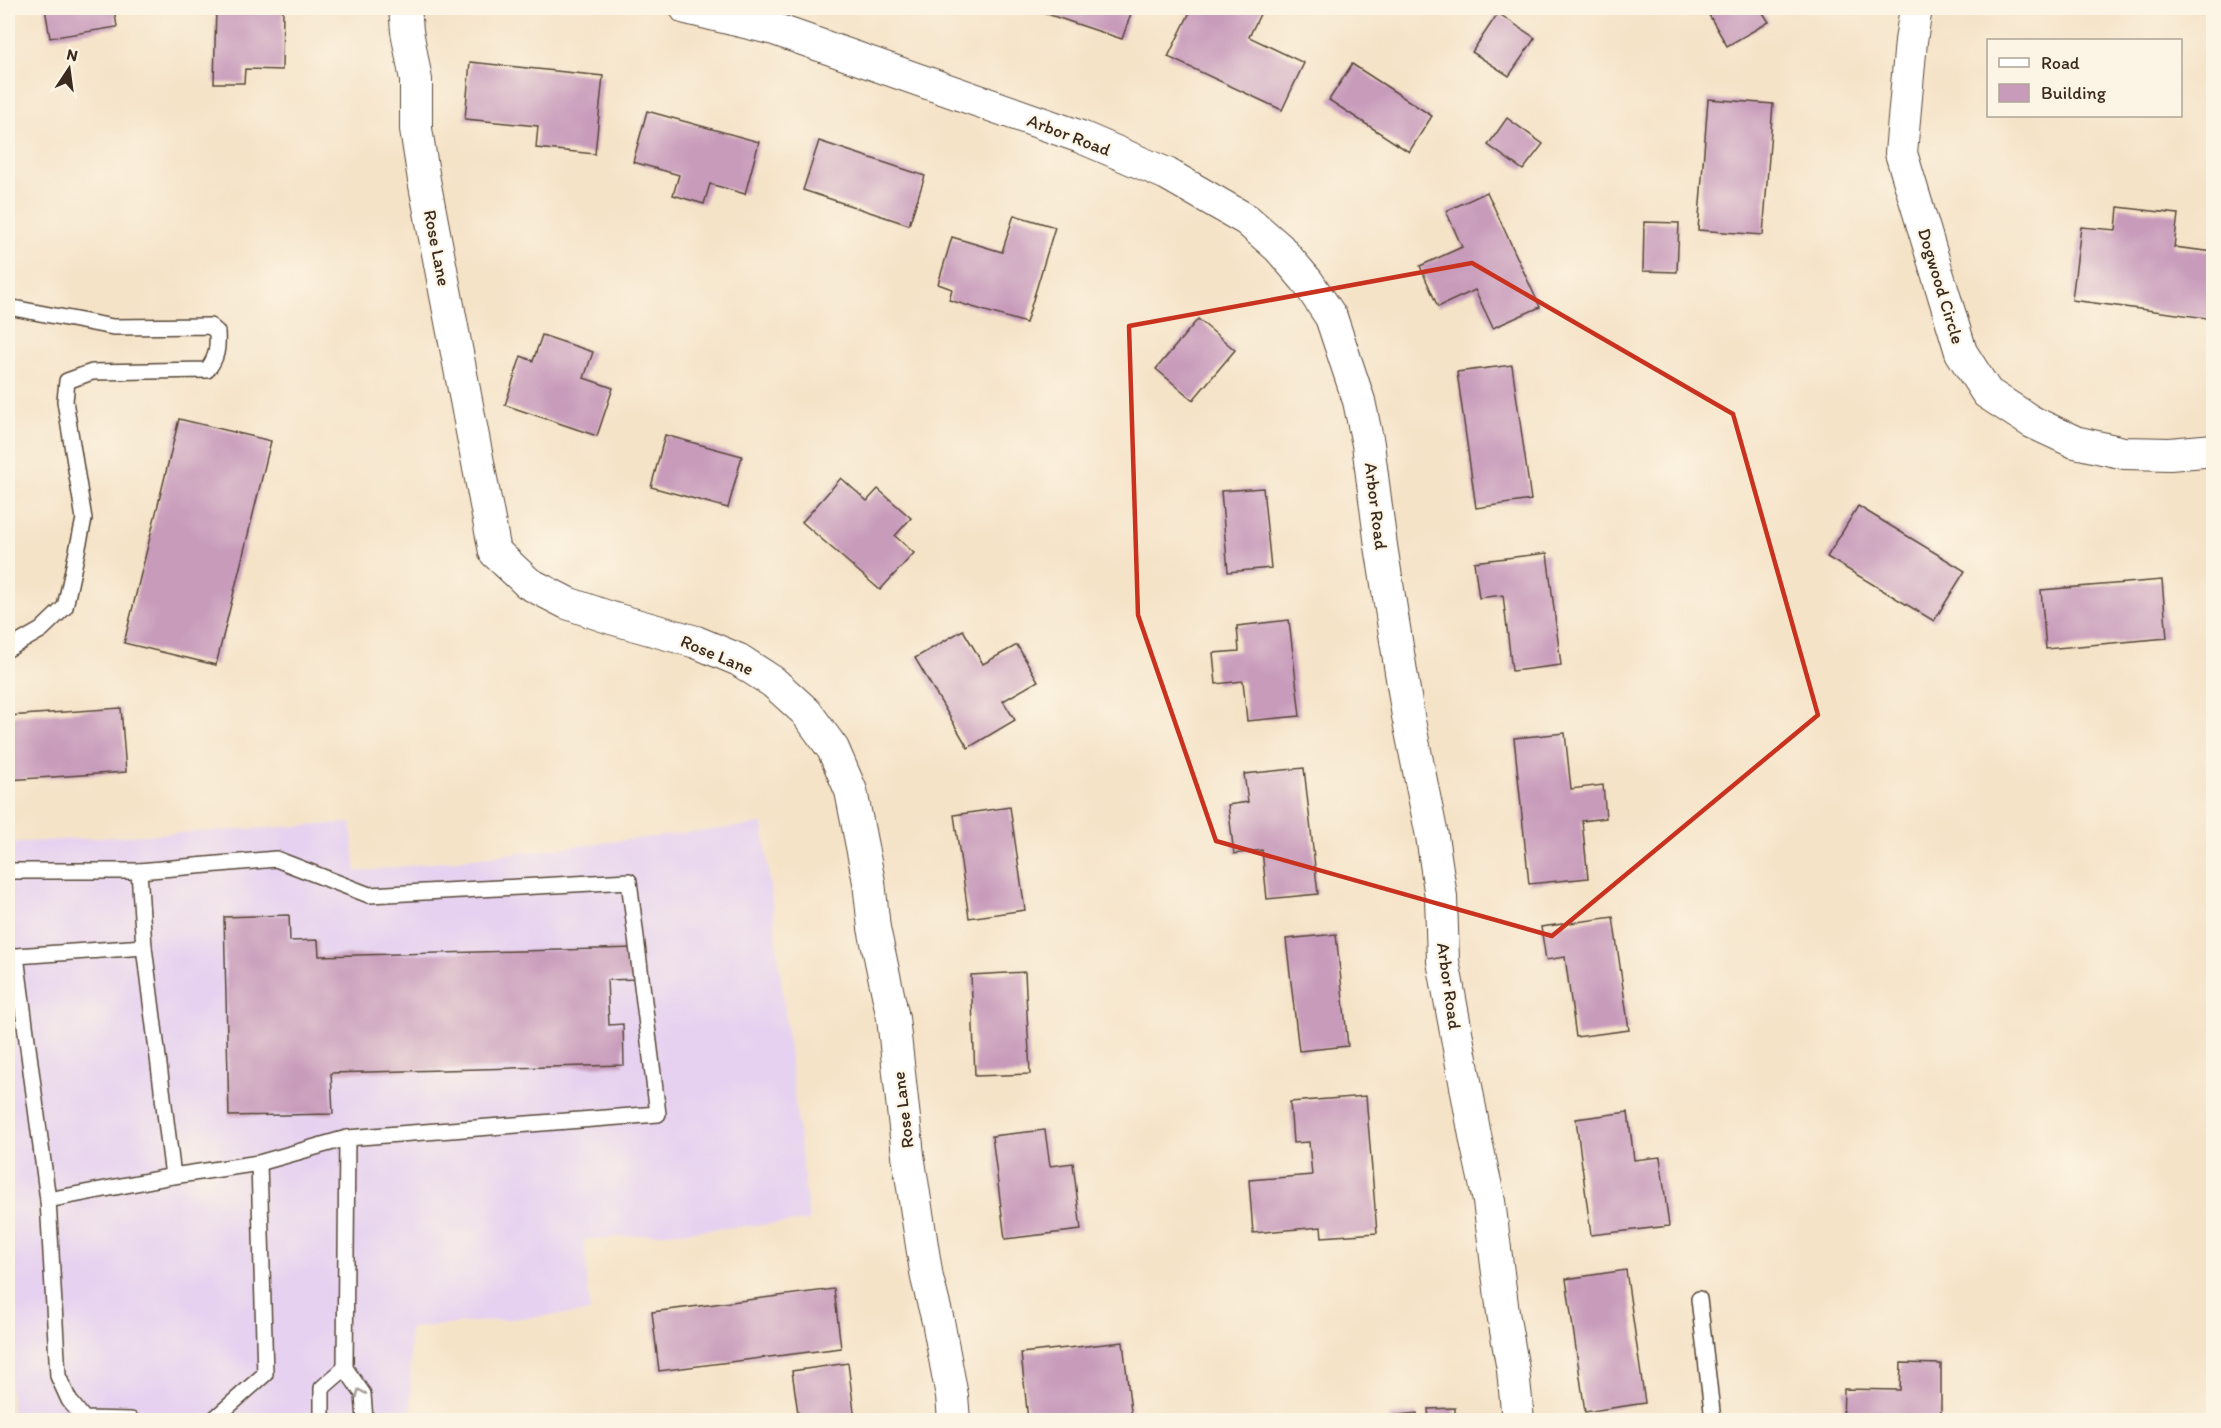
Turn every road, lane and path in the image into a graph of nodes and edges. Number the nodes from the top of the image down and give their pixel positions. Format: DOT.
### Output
graph roads {
  1 [pos="405,8"];
  2 [pos="686,8"];
  3 [pos="1916,8"];
  4 [pos="8,307"];
  5 [pos="2214,450"];
  6 [pos="8,649"];
  7 [pos="8,871"];
  8 [pos="139,871"];
  9 [pos="144,947"];
  10 [pos="347,1138"];
  11 [pos="259,1163"];
  12 [pos="174,1176"];
  13 [pos="48,1200"];
  14 [pos="1699,1299"];
  15 [pos="345,1368"];
  16 [pos="131,1420"];
  17 [pos="213,1420"];
  18 [pos="322,1420"];
  19 [pos="365,1420"];
  20 [pos="954,1420"];
  21 [pos="1518,1420"];
  22 [pos="1713,1420"];
  1 -- 20 [label="street, Rose Lane"];
  2 -- 21 [label="street, Arbor Road"];
  3 -- 5 [label="street, Dogwood Circle"];
  4 -- 6 [label="lane"];
  7 -- 8 [label="lane"];
  8 -- 9 [label="lane"];
  8 -- 10 [label="lane"];
  9 -- 12 [label="lane"];
  9 -- 13 [label="lane"];
  10 -- 11 [label="lane"];
  10 -- 15 [label="lane"];
  11 -- 12 [label="lane"];
  11 -- 17 [label="lane"];
  12 -- 13 [label="lane"];
  13 -- 16 [label="lane"];
  14 -- 22 [label="lane"];
  15 -- 18 [label="lane"];
  19 -- 15 [label="lane, one-way"];
}
